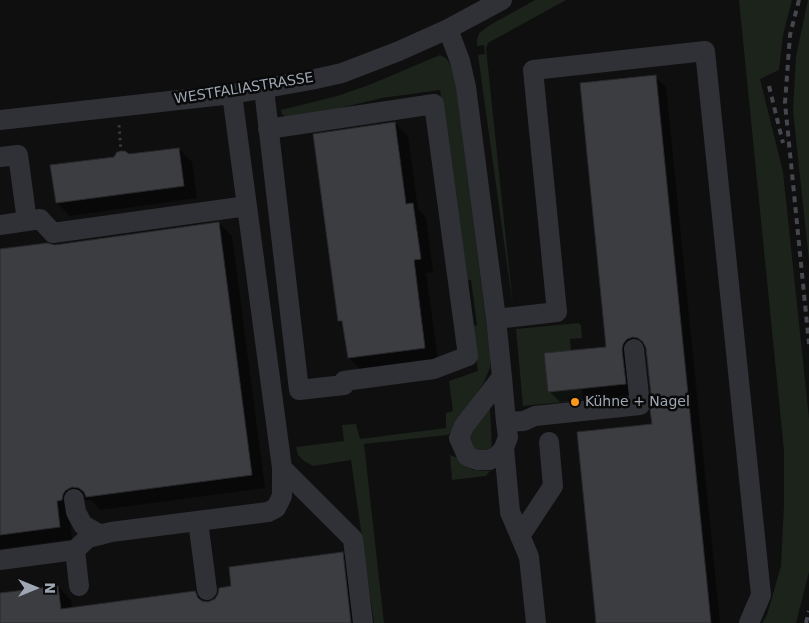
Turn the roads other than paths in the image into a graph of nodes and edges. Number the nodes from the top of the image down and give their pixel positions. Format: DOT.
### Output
graph roads {
  1 [pos="502,0"];
  2 [pos="448,29"];
  3 [pos="264,89"];
  4 [pos="232,94"];
  5 [pos="0,120"];
  6 [pos="268,129"];
  7 [pos="0,157"];
  8 [pos="246,206"];
  9 [pos="27,221"];
  10 [pos="0,225"];
  11 [pos="506,318"];
  12 [pos="634,349"];
  13 [pos="502,377"];
  14 [pos="506,422"];
  15 [pos="550,442"];
  16 [pos="504,448"];
  17 [pos="282,468"];
  18 [pos="74,499"];
  19 [pos="198,521"];
  20 [pos="101,535"];
  21 [pos="520,536"];
  22 [pos="75,550"];
  23 [pos="0,560"];
  24 [pos="79,586"];
  25 [pos="207,590"];
  26 [pos="363,623"];
  27 [pos="536,623"];
  28 [pos="749,623"];
  1 -- 2 [label="street, WESTFALIASTRASSE"];
  2 -- 3 [label="street, WESTFALIASTRASSE"];
  2 -- 11 [label="street"];
  3 -- 4 [label="street, WESTFALIASTRASSE"];
  3 -- 6 [label="street"];
  4 -- 5 [label="street, WESTFALIASTRASSE"];
  4 -- 8 [label="street"];
  6 -- 6 [label="street"];
  7 -- 9 [label="street"];
  8 -- 9 [label="street"];
  8 -- 17 [label="street"];
  9 -- 10 [label="street"];
  11 -- 13 [label="street"];
  11 -- 28 [label="street"];
  12 -- 14 [label="street"];
  13 -- 14 [label="street"];
  13 -- 16 [label="street"];
  14 -- 16 [label="street"];
  15 -- 21 [label="street"];
  16 -- 21 [label="street"];
  17 -- 19 [label="street"];
  17 -- 26 [label="street"];
  18 -- 20 [label="street"];
  19 -- 20 [label="street"];
  19 -- 25 [label="street"];
  20 -- 22 [label="street"];
  21 -- 27 [label="street"];
  22 -- 23 [label="street"];
  22 -- 24 [label="street"];
}
